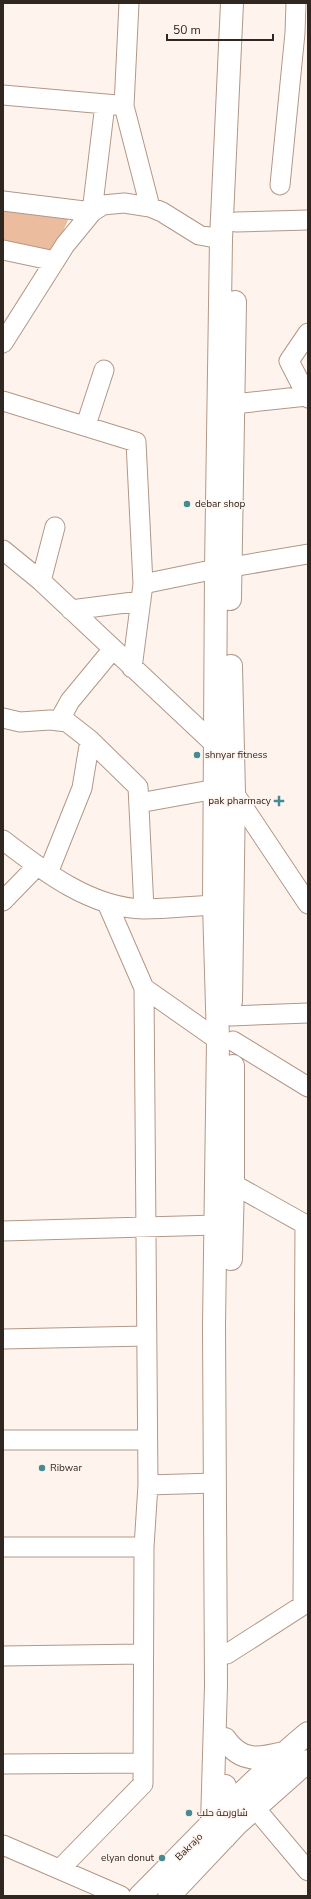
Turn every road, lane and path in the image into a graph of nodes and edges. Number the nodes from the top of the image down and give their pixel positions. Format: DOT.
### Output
graph roads {
  1 [pos="129,3"];
  2 [pos="232,3"];
  3 [pos="246,3"];
  4 [pos="296,3"];
  5 [pos="302,33"];
  6 [pos="3,95"];
  7 [pos="105,104"];
  8 [pos="124,106"];
  9 [pos="280,185"];
  10 [pos="3,201"];
  11 [pos="150,207"];
  12 [pos="92,212"];
  13 [pos="308,220"];
  14 [pos="236,222"];
  15 [pos="220,239"];
  16 [pos="3,250"];
  17 [pos="55,262"];
  18 [pos="308,334"];
  19 [pos="3,343"];
  20 [pos="104,370"];
  21 [pos="307,397"];
  22 [pos="3,401"];
  23 [pos="234,404"];
  24 [pos="86,425"];
  25 [pos="55,527"];
  26 [pos="3,550"];
  27 [pos="308,554"];
  28 [pos="224,568"];
  29 [pos="41,581"];
  30 [pos="142,593"];
  31 [pos="71,610"];
  32 [pos="113,649"];
  33 [pos="132,668"];
  34 [pos="3,718"];
  35 [pos="60,721"];
  36 [pos="90,740"];
  37 [pos="224,753"];
  38 [pos="225,791"];
  39 [pos="139,803"];
  40 [pos="3,840"];
  41 [pos="42,869"];
  42 [pos="3,901"];
  43 [pos="108,903"];
  44 [pos="308,904"];
  45 [pos="214,905"];
  46 [pos="144,909"];
  47 [pos="144,988"];
  48 [pos="308,1013"];
  49 [pos="231,1016"];
  50 [pos="225,1040"];
  51 [pos="308,1087"];
  52 [pos="233,1184"];
  53 [pos="216,1225"];
  54 [pos="307,1225"];
  55 [pos="147,1226"];
  56 [pos="3,1231"];
  57 [pos="147,1336"];
  58 [pos="3,1339"];
  59 [pos="3,1440"];
  60 [pos="148,1440"];
  61 [pos="215,1483"];
  62 [pos="148,1485"];
  63 [pos="3,1547"];
  64 [pos="144,1547"];
  65 [pos="306,1603"];
  66 [pos="143,1654"];
  67 [pos="226,1654"];
  68 [pos="3,1656"];
  69 [pos="308,1733"];
  70 [pos="225,1739"];
  71 [pos="284,1753"];
  72 [pos="308,1761"];
  73 [pos="143,1763"];
  74 [pos="3,1764"];
  75 [pos="264,1786"];
  76 [pos="255,1808"];
  77 [pos="225,1824"];
  78 [pos="3,1845"];
  79 [pos="60,1869"];
  80 [pos="308,1871"];
  81 [pos="121,1896"];
  82 [pos="140,1896"];
  83 [pos="169,1896"];
  1 -- 8 [label="street"];
  2 -- 15 [label="main road"];
  3 -- 14 [label="main road"];
  4 -- 5 [label="street"];
  5 -- 9 [label="street"];
  6 -- 7 [label="street"];
  7 -- 8 [label="street"];
  7 -- 12 [label="street"];
  8 -- 11 [label="street"];
  10 -- 12 [label="street"];
  11 -- 12 [label="street"];
  11 -- 15 [label="street"];
  12 -- 17 [label="street"];
  13 -- 14 [label="street"];
  14 -- 23 [label="main road"];
  15 -- 28 [label="main road"];
  16 -- 17 [label="street"];
  17 -- 19 [label="street"];
  18 -- 21 [label="street"];
  20 -- 24 [label="street"];
  21 -- 23 [label="street"];
  22 -- 24 [label="street"];
  23 -- 28 [label="main road"];
  24 -- 30 [label="street"];
  25 -- 29 [label="street"];
  26 -- 29 [label="street"];
  27 -- 28 [label="street"];
  28 -- 30 [label="street"];
  28 -- 37 [label="main road"];
  29 -- 31 [label="street"];
  30 -- 31 [label="street"];
  30 -- 33 [label="street"];
  31 -- 32 [label="street"];
  32 -- 33 [label="street"];
  32 -- 35 [label="street"];
  33 -- 37 [label="street"];
  34 -- 35 [label="street"];
  35 -- 36 [label="street"];
  36 -- 39 [label="street"];
  36 -- 41 [label="street"];
  37 -- 38 [label="main road"];
  38 -- 39 [label="street"];
  38 -- 44 [label="street"];
  38 -- 45 [label="main road"];
  38 -- 49 [label="main road"];
  39 -- 46 [label="street"];
  40 -- 41 [label="street"];
  41 -- 42 [label="street"];
  41 -- 43 [label="street"];
  43 -- 46 [label="street"];
  43 -- 47 [label="street"];
  45 -- 46 [label="street"];
  45 -- 50 [label="main road"];
  47 -- 50 [label="street"];
  47 -- 55 [label="street"];
  48 -- 49 [label="street"];
  49 -- 50 [label="main road"];
  50 -- 51 [label="street"];
  50 -- 52 [label="main road"];
  50 -- 53 [label="main road"];
  52 -- 54 [label="street"];
  52 -- 67 [label="main road"];
  53 -- 55 [label="street"];
  53 -- 61 [label="main road"];
  54 -- 65 [label="street"];
  55 -- 56 [label="street"];
  55 -- 57 [label="street"];
  57 -- 58 [label="street"];
  57 -- 60 [label="street"];
  59 -- 60 [label="street"];
  60 -- 62 [label="street"];
  61 -- 62 [label="street"];
  61 -- 77 [label="main road"];
  62 -- 64 [label="street"];
  63 -- 64 [label="street"];
  64 -- 66 [label="street"];
  65 -- 67 [label="street"];
  66 -- 68 [label="street"];
  66 -- 73 [label="street"];
  67 -- 70 [label="main road"];
  69 -- 71 [label="main road, Bakrajo"];
  70 -- 71 [label="main road"];
  70 -- 77 [label="main road"];
  71 -- 75 [label="main road, Bakrajo"];
  72 -- 75 [label="main road"];
  73 -- 74 [label="street"];
  73 -- 79 [label="street"];
  75 -- 76 [label="main road"];
  75 -- 77 [label="main road, Bakrajo"];
  76 -- 77 [label="main road"];
  76 -- 80 [label="street"];
  77 -- 82 [label="main road, Bakrajo"];
  77 -- 83 [label="main road"];
  78 -- 79 [label="street"];
  79 -- 81 [label="street"];
}
